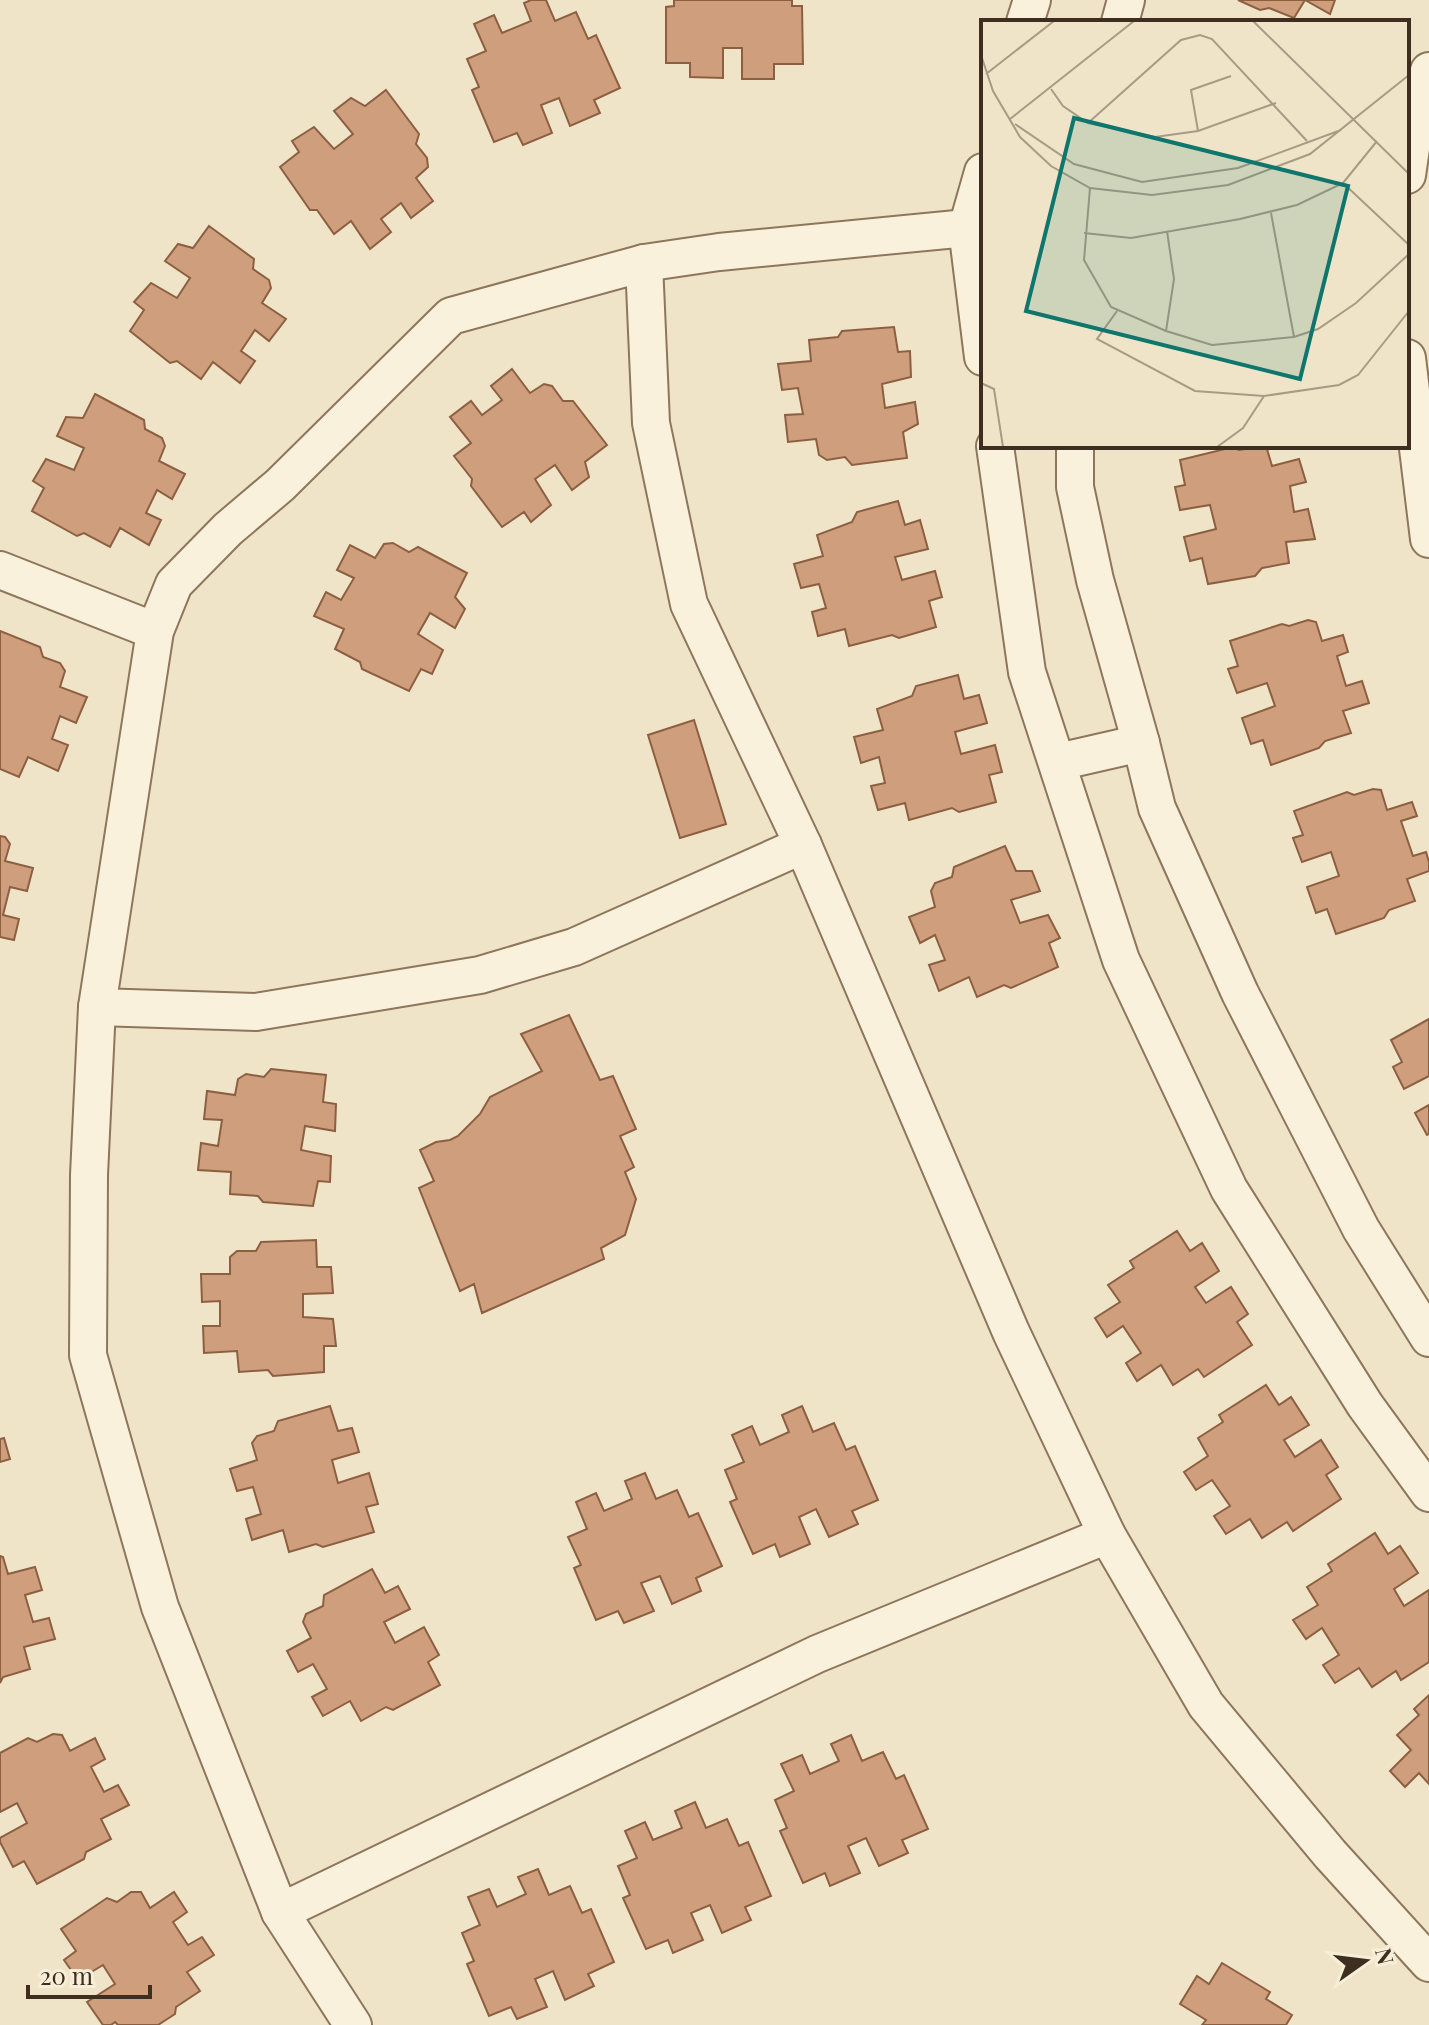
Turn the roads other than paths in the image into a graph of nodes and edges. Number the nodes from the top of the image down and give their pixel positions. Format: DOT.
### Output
graph roads {
  1 [pos="1032,0"];
  2 [pos="1126,0"];
  3 [pos="1026,20"];
  4 [pos="1121,20"];
  5 [pos="1425,94"];
  6 [pos="1409,166"];
  7 [pos="981,179"];
  8 [pos="967,228"];
  9 [pos="644,263"];
  10 [pos="981,341"];
  11 [pos="1409,374"];
  12 [pos="995,448"];
  13 [pos="1075,448"];
  14 [pos="1429,539"];
  15 [pos="0,570"];
  16 [pos="155,631"];
  17 [pos="1141,743"];
  18 [pos="1058,762"];
  19 [pos="803,845"];
  20 [pos="97,1007"];
  21 [pos="1429,1338"];
  22 [pos="1429,1493"];
  23 [pos="1107,1535"];
  24 [pos="280,1912"];
  25 [pos="1429,1963"];
  26 [pos="353,2025"];
  1 -- 3 [label="street"];
  2 -- 4 [label="street"];
  5 -- 6 [label="street"];
  7 -- 8 [label="street"];
  8 -- 9 [label="street"];
  8 -- 10 [label="street"];
  9 -- 16 [label="street"];
  9 -- 19 [label="street"];
  11 -- 14 [label="street"];
  12 -- 18 [label="street"];
  13 -- 17 [label="street"];
  15 -- 16 [label="street"];
  16 -- 20 [label="street"];
  17 -- 18 [label="street"];
  17 -- 21 [label="street"];
  18 -- 22 [label="street"];
  19 -- 20 [label="street"];
  19 -- 23 [label="street"];
  20 -- 24 [label="street"];
  23 -- 24 [label="street"];
  23 -- 25 [label="street"];
  24 -- 26 [label="street"];
}
